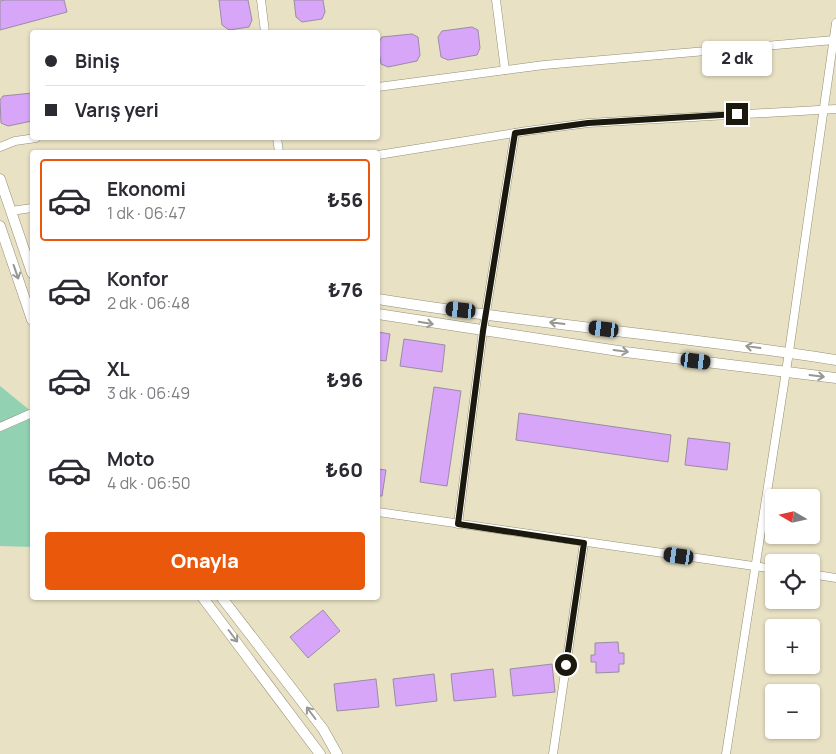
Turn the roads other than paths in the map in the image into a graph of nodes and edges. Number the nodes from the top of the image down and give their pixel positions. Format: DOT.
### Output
graph roads {
  1 [pos="261,0"];
  2 [pos="496,0"];
  3 [pos="836,23"];
  4 [pos="265,30"];
  5 [pos="834,40"];
  6 [pos="504,70"];
  7 [pos="380,87"];
  8 [pos="824,108"];
  9 [pos="836,109"];
  10 [pos="515,133"];
  11 [pos="30,139"];
  12 [pos="0,147"];
  13 [pos="380,155"];
  14 [pos="0,179"];
  15 [pos="30,208"];
  16 [pos="11,211"];
  17 [pos="0,226"];
  18 [pos="30,267"];
  19 [pos="380,299"];
  20 [pos="30,314"];
  21 [pos="380,314"];
  22 [pos="486,314"];
  23 [pos="483,331"];
  24 [pos="789,352"];
  25 [pos="836,360"];
  26 [pos="785,372"];
  27 [pos="836,378"];
  28 [pos="30,414"];
  29 [pos="0,427"];
  30 [pos="380,512"];
  31 [pos="458,524"];
  32 [pos="584,543"];
  33 [pos="755,567"];
  34 [pos="765,568"];
  35 [pos="820,575"];
  36 [pos="836,578"];
  37 [pos="204,600"];
  38 [pos="224,600"];
  39 [pos="320,754"];
  40 [pos="337,754"];
  41 [pos="553,754"];
  42 [pos="726,754"];
  1 -- 4 [label="street"];
  2 -- 6 [label="street"];
  3 -- 5 [label="street"];
  5 -- 6 [label="street"];
  5 -- 8 [label="street"];
  6 -- 7 [label="street"];
  8 -- 9 [label="street"];
  8 -- 10 [label="street"];
  8 -- 24 [label="street"];
  10 -- 13 [label="street"];
  10 -- 22 [label="street"];
  11 -- 12 [label="street"];
  14 -- 16 [label="street"];
  15 -- 16 [label="street"];
  16 -- 18 [label="street"];
  17 -- 20 [label="street, one-way"];
  19 -- 22 [label="street"];
  21 -- 23 [label="street, one-way"];
  22 -- 23 [label="street"];
  24 -- 22 [label="street, one-way"];
  23 -- 26 [label="street, one-way"];
  23 -- 31 [label="street"];
  24 -- 25 [label="street"];
  24 -- 26 [label="street"];
  26 -- 27 [label="street, one-way"];
  26 -- 33 [label="street"];
  28 -- 29 [label="street"];
  30 -- 31 [label="street"];
  31 -- 32 [label="street"];
  32 -- 33 [label="street"];
  32 -- 41 [label="street"];
  33 -- 34 [label="street"];
  33 -- 42 [label="street"];
  35 -- 36 [label="street"];
  37 -- 39 [label="street, one-way"];
  40 -- 38 [label="street, one-way"];
}
